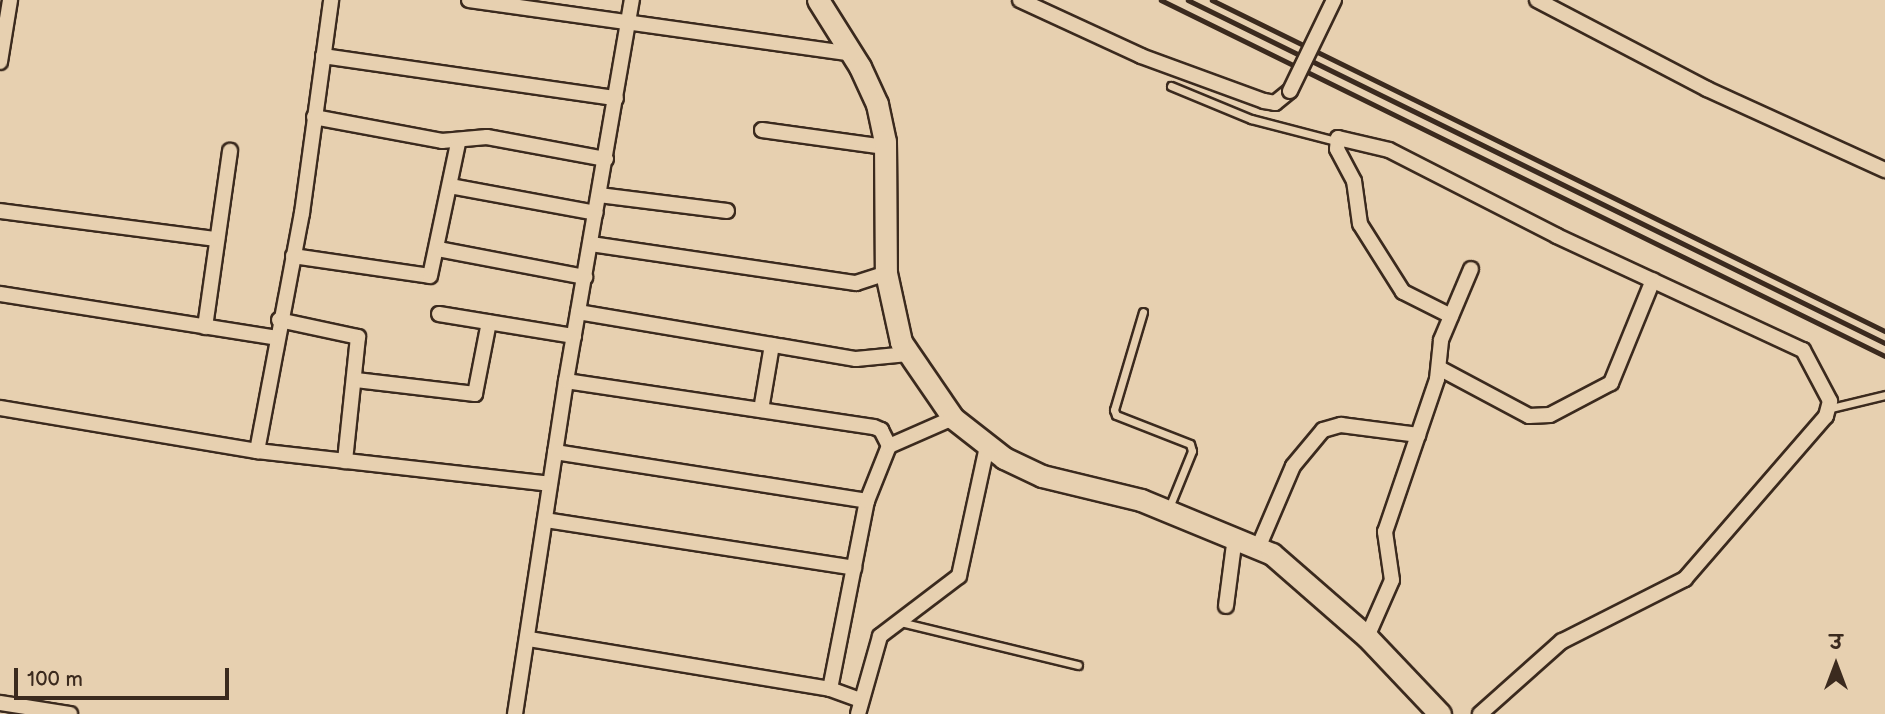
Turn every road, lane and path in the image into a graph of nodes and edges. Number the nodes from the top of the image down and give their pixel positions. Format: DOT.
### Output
graph roads {
  1 [pos="10,0"];
  2 [pos="331,0"];
  3 [pos="469,0"];
  4 [pos="632,0"];
  5 [pos="818,0"];
  6 [pos="1020,0"];
  7 [pos="1334,0"];
  8 [pos="1537,0"];
  9 [pos="630,21"];
  10 [pos="852,54"];
  11 [pos="323,55"];
  12 [pos="0,62"];
  13 [pos="1171,86"];
  14 [pos="616,98"];
  15 [pos="314,117"];
  16 [pos="762,130"];
  17 [pos="1336,141"];
  18 [pos="458,143"];
  19 [pos="885,148"];
  20 [pos="230,151"];
  21 [pos="606,159"];
  22 [pos="1885,170"];
  23 [pos="450,186"];
  24 [pos="599,195"];
  25 [pos="0,211"];
  26 [pos="727,211"];
  27 [pos="596,213"];
  28 [pos="217,239"];
  29 [pos="591,244"];
  30 [pos="438,249"];
  31 [pos="293,256"];
  32 [pos="1471,269"];
  33 [pos="887,273"];
  34 [pos="585,277"];
  35 [pos="1653,280"];
  36 [pos="0,295"];
  37 [pos="578,312"];
  38 [pos="1143,312"];
  39 [pos="439,314"];
  40 [pos="1451,316"];
  41 [pos="279,320"];
  42 [pos="489,322"];
  43 [pos="205,327"];
  44 [pos="574,336"];
  45 [pos="277,338"];
  46 [pos="772,345"];
  47 [pos="908,354"];
  48 [pos="1439,368"];
  49 [pos="356,380"];
  50 [pos="566,381"];
  51 [pos="1885,395"];
  52 [pos="0,408"];
  53 [pos="1831,408"];
  54 [pos="761,410"];
  55 [pos="953,418"];
  56 [pos="1418,435"];
  57 [pos="889,446"];
  58 [pos="987,446"];
  59 [pos="257,451"];
  60 [pos="555,452"];
  61 [pos="345,461"];
  62 [pos="549,484"];
  63 [pos="866,501"];
  64 [pos="1168,510"];
  65 [pos="545,520"];
  66 [pos="1236,537"];
  67 [pos="1258,548"];
  68 [pos="854,568"];
  69 [pos="1226,606"];
  70 [pos="896,621"];
  71 [pos="1367,637"];
  72 [pos="529,639"];
  73 [pos="1077,665"];
  74 [pos="830,689"];
  75 [pos="0,703"];
  76 [pos="860,707"];
  77 [pos="70,714"];
  78 [pos="515,714"];
  79 [pos="1440,714"];
  80 [pos="1480,714"];
  1 -- 12 [label="street"];
  2 -- 11 [label="street"];
  3 -- 9 [label="street"];
  4 -- 9 [label="street"];
  5 -- 10 [label="main road"];
  6 -- 7 [label="street, bridge"];
  8 -- 22 [label="street"];
  9 -- 10 [label="street"];
  9 -- 14 [label="street"];
  10 -- 19 [label="main road"];
  11 -- 14 [label="street"];
  11 -- 15 [label="street"];
  13 -- 17 [label="lane"];
  14 -- 21 [label="street"];
  15 -- 18 [label="street"];
  15 -- 31 [label="street"];
  16 -- 19 [label="street"];
  17 -- 35 [label="street"];
  17 -- 40 [label="street"];
  18 -- 21 [label="street"];
  18 -- 23 [label="street"];
  19 -- 33 [label="main road"];
  20 -- 28 [label="street"];
  21 -- 24 [label="street"];
  23 -- 27 [label="street"];
  23 -- 30 [label="street"];
  24 -- 26 [label="street"];
  24 -- 27 [label="street"];
  25 -- 28 [label="street"];
  27 -- 29 [label="street"];
  28 -- 43 [label="street"];
  29 -- 33 [label="street"];
  29 -- 34 [label="street"];
  30 -- 31 [label="street"];
  30 -- 34 [label="street"];
  31 -- 41 [label="street"];
  32 -- 40 [label="street"];
  33 -- 47 [label="main road"];
  34 -- 37 [label="street"];
  35 -- 48 [label="street"];
  35 -- 53 [label="street"];
  36 -- 43 [label="street"];
  37 -- 44 [label="street"];
  37 -- 46 [label="street"];
  38 -- 64 [label="lane"];
  39 -- 42 [label="street"];
  40 -- 48 [label="street"];
  41 -- 45 [label="street"];
  41 -- 49 [label="street"];
  42 -- 44 [label="street"];
  42 -- 49 [label="street"];
  43 -- 45 [label="street"];
  44 -- 50 [label="street"];
  45 -- 59 [label="street"];
  46 -- 47 [label="street"];
  46 -- 54 [label="street"];
  47 -- 55 [label="main road"];
  48 -- 56 [label="street"];
  49 -- 61 [label="street"];
  50 -- 54 [label="street"];
  50 -- 60 [label="street"];
  51 -- 53 [label="lane"];
  52 -- 59 [label="street"];
  53 -- 80 [label="street"];
  54 -- 57 [label="street"];
  55 -- 57 [label="street"];
  55 -- 58 [label="main road"];
  56 -- 67 [label="street"];
  56 -- 71 [label="street"];
  57 -- 63 [label="street"];
  58 -- 64 [label="main road"];
  58 -- 70 [label="street"];
  59 -- 61 [label="street"];
  60 -- 62 [label="street"];
  60 -- 63 [label="street"];
  61 -- 62 [label="street"];
  62 -- 65 [label="street"];
  63 -- 68 [label="street"];
  64 -- 66 [label="main road"];
  65 -- 68 [label="street"];
  65 -- 72 [label="street"];
  66 -- 67 [label="main road"];
  66 -- 69 [label="street"];
  67 -- 71 [label="main road"];
  68 -- 74 [label="street"];
  70 -- 73 [label="lane"];
  70 -- 76 [label="street"];
  71 -- 79 [label="main road"];
  72 -- 74 [label="street"];
  72 -- 78 [label="street"];
  74 -- 76 [label="street"];
  75 -- 77 [label="street"];
}
